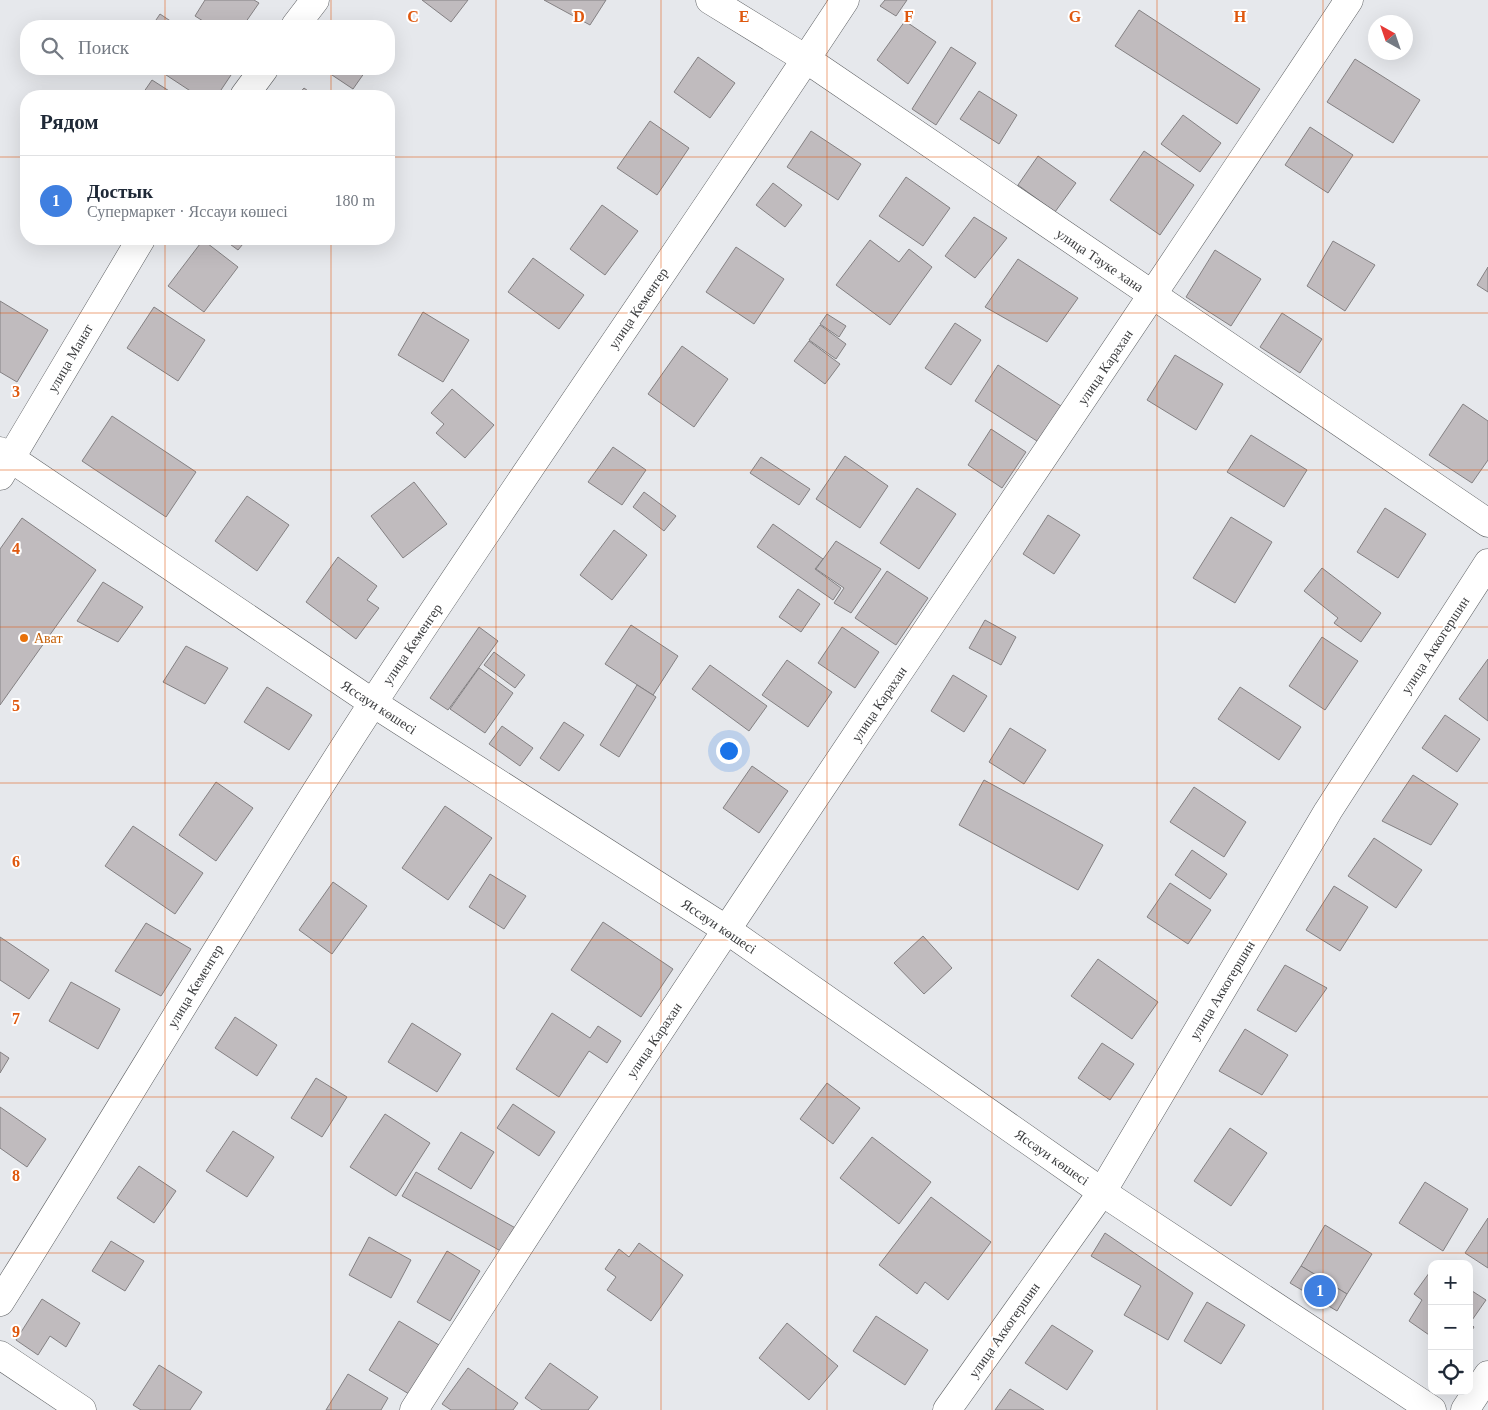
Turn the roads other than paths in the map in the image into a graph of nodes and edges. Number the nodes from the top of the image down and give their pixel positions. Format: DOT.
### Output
graph roads {
  1 [pos="314,0"];
  2 [pos="710,0"];
  3 [pos="845,0"];
  4 [pos="1348,0"];
  5 [pos="299,20"];
  6 [pos="806,60"];
  7 [pos="260,75"];
  8 [pos="248,90"];
  9 [pos="136,245"];
  10 [pos="1153,296"];
  11 [pos="4,462"];
  12 [pos="1488,523"];
  13 [pos="1488,563"];
  14 [pos="373,703"];
  15 [pos="727,930"];
  16 [pos="1102,1192"];
  17 [pos="0,1302"];
  18 [pos="0,1355"];
  19 [pos="1488,1375"];
  20 [pos="82,1410"];
  21 [pos="414,1410"];
  22 [pos="948,1410"];
  23 [pos="1432,1410"];
  24 [pos="1464,1410"];
  1 -- 5 [label="street"];
  2 -- 6 [label="street, улица Тауке хана"];
  3 -- 6 [label="street, улица Кеменгер"];
  4 -- 10 [label="street, улица Карахан"];
  6 -- 10 [label="street, улица Тауке хана"];
  6 -- 14 [label="street, улица Кеменгер"];
  7 -- 8 [label="street"];
  9 -- 11 [label="street, улица Манат"];
  10 -- 12 [label="street, улица Тауке хана"];
  10 -- 15 [label="street, улица Карахан"];
  11 -- 14 [label="street, Яссауи көшесі"];
  13 -- 16 [label="street, улица Аккогершин"];
  14 -- 15 [label="street, Яссауи көшесі"];
  14 -- 17 [label="street, улица Кеменгер"];
  15 -- 16 [label="street, Яссауи көшесі"];
  15 -- 21 [label="street, улица Карахан"];
  16 -- 22 [label="street, улица Аккогершин"];
  16 -- 23 [label="street, Яссауи көшесі"];
  18 -- 20 [label="street"];
  19 -- 24 [label="street"];
}
